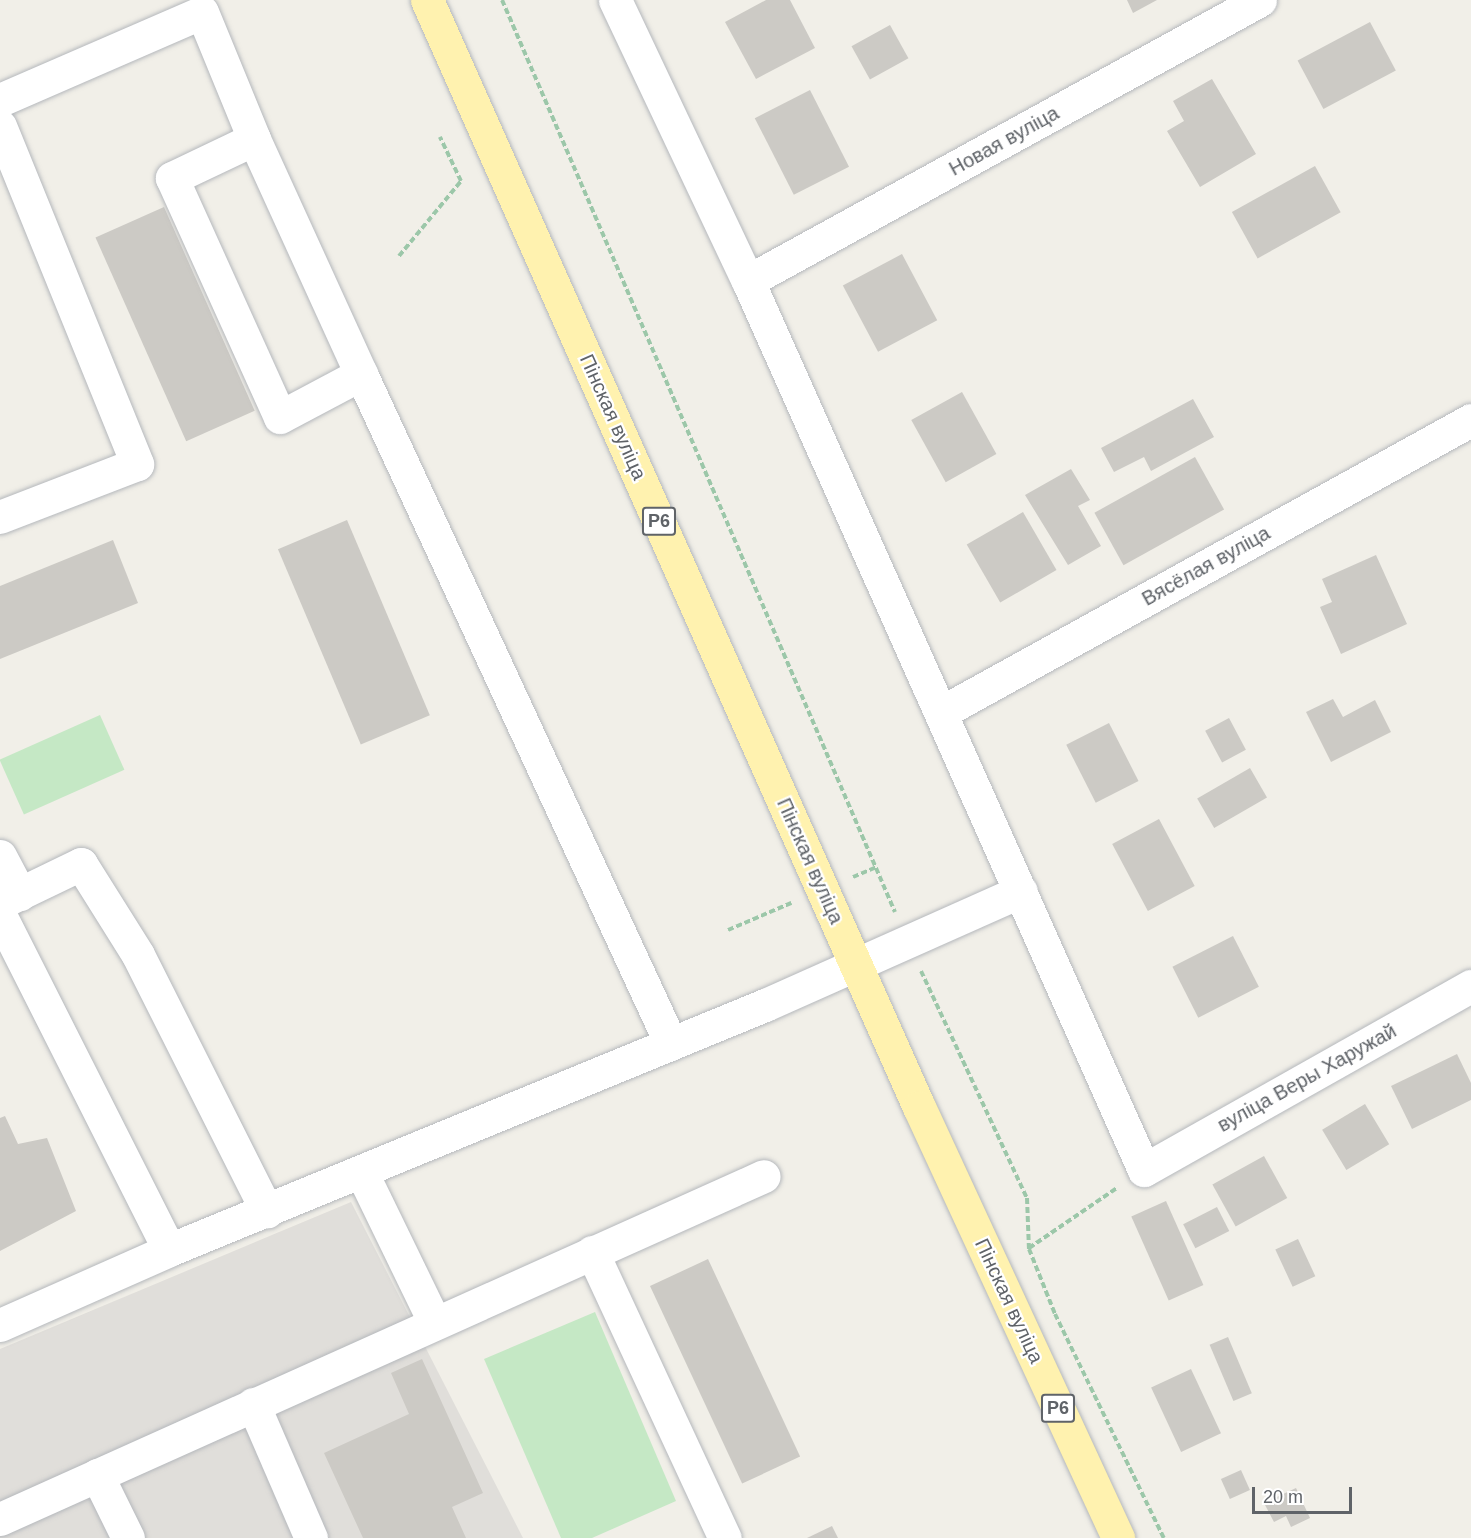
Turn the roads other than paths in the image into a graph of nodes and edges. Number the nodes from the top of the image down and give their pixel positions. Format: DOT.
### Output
graph roads {
  1 [pos="427,0"];
  2 [pos="615,0"];
  3 [pos="1260,0"];
  4 [pos="0,100"];
  5 [pos="0,126"];
  6 [pos="254,139"];
  7 [pos="748,281"];
  8 [pos="361,374"];
  9 [pos="1471,420"];
  10 [pos="0,517"];
  11 [pos="942,712"];
  12 [pos="0,856"];
  13 [pos="1021,891"];
  14 [pos="7,904"];
  15 [pos="856,966"];
  16 [pos="1471,986"];
  17 [pos="671,1044"];
  18 [pos="362,1173"];
  19 [pos="764,1176"];
  20 [pos="267,1211"];
  21 [pos="169,1250"];
  22 [pos="592,1252"];
  23 [pos="434,1321"];
  24 [pos="0,1325"];
  25 [pos="253,1404"];
  26 [pos="97,1475"];
  27 [pos="0,1519"];
  28 [pos="128,1538"];
  29 [pos="311,1538"];
  30 [pos="725,1538"];
  31 [pos="1118,1538"];
  1 -- 15 [label="main road, Пінская вуліца / Р6"];
  2 -- 7 [label="street"];
  3 -- 7 [label="street, Новая вуліца"];
  4 -- 6 [label="street"];
  5 -- 10 [label="street"];
  6 -- 8 [label="street"];
  6 -- 8 [label="street"];
  7 -- 11 [label="street"];
  8 -- 17 [label="street"];
  9 -- 11 [label="street, Вясёлая вуліца"];
  11 -- 13 [label="street"];
  12 -- 14 [label="street"];
  13 -- 15 [label="street"];
  13 -- 16 [label="street, вуліца Веры Харужай"];
  14 -- 20 [label="street"];
  14 -- 21 [label="street"];
  15 -- 17 [label="street"];
  15 -- 31 [label="main road, Пінская вуліца / Р6"];
  17 -- 18 [label="street"];
  18 -- 20 [label="street"];
  18 -- 23 [label="street"];
  19 -- 22 [label="street"];
  20 -- 21 [label="street"];
  21 -- 24 [label="street"];
  22 -- 23 [label="street"];
  22 -- 30 [label="street"];
  23 -- 25 [label="street"];
  25 -- 26 [label="street"];
  25 -- 29 [label="street"];
  26 -- 27 [label="street"];
  26 -- 28 [label="street"];
}
